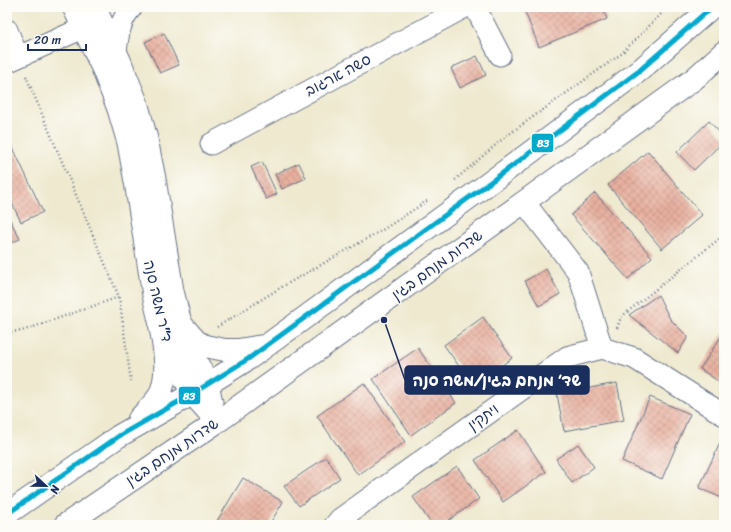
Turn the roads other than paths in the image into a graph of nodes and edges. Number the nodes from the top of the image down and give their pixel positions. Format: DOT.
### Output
graph roads {
  1 [pos="73,7"];
  2 [pos="96,7"];
  3 [pos="132,7"];
  4 [pos="465,7"];
  5 [pos="475,7"];
  6 [pos="712,7"];
  7 [pos="83,28"];
  8 [pos="7,30"];
  9 [pos="116,52"];
  10 [pos="724,52"];
  11 [pos="500,55"];
  12 [pos="12,59"];
  13 [pos="211,144"];
  14 [pos="524,202"];
  15 [pos="160,325"];
  16 [pos="182,326"];
  17 [pos="266,346"];
  18 [pos="605,349"];
  19 [pos="200,389"];
  20 [pos="724,415"];
  21 [pos="217,422"];
  22 [pos="128,432"];
  23 [pos="7,514"];
  24 [pos="66,525"];
  25 [pos="335,525"];
  1 -- 7 [label="street, ד\"ר משה סנה"];
  2 -- 9 [label="street, ד\"ר משה סנה"];
  3 -- 9 [label="street"];
  4 -- 13 [label="street, סשה ארגוב"];
  5 -- 11 [label="street"];
  6 -- 17 [label="main road"];
  7 -- 12 [label="street"];
  7 -- 15 [label="street, ד\"ר משה סנה"];
  8 -- 12 [label="street"];
  9 -- 16 [label="street, ד\"ר משה סנה"];
  10 -- 14 [label="main road, שדרות מנחם בגין"];
  14 -- 18 [label="street"];
  14 -- 21 [label="main road, שדרות מנחם בגין"];
  15 -- 19 [label="street, ד\"ר משה סנה"];
  15 -- 22 [label="main road"];
  16 -- 17 [label="main road"];
  16 -- 19 [label="street, ד\"ר משה סנה"];
  17 -- 19 [label="main road"];
  18 -- 20 [label="street"];
  18 -- 25 [label="street, ויתקין"];
  19 -- 21 [label="street, ד\"ר משה סנה"];
  19 -- 22 [label="main road"];
  21 -- 24 [label="main road, שדרות מנחם בגין"];
  22 -- 23 [label="main road"];
}
